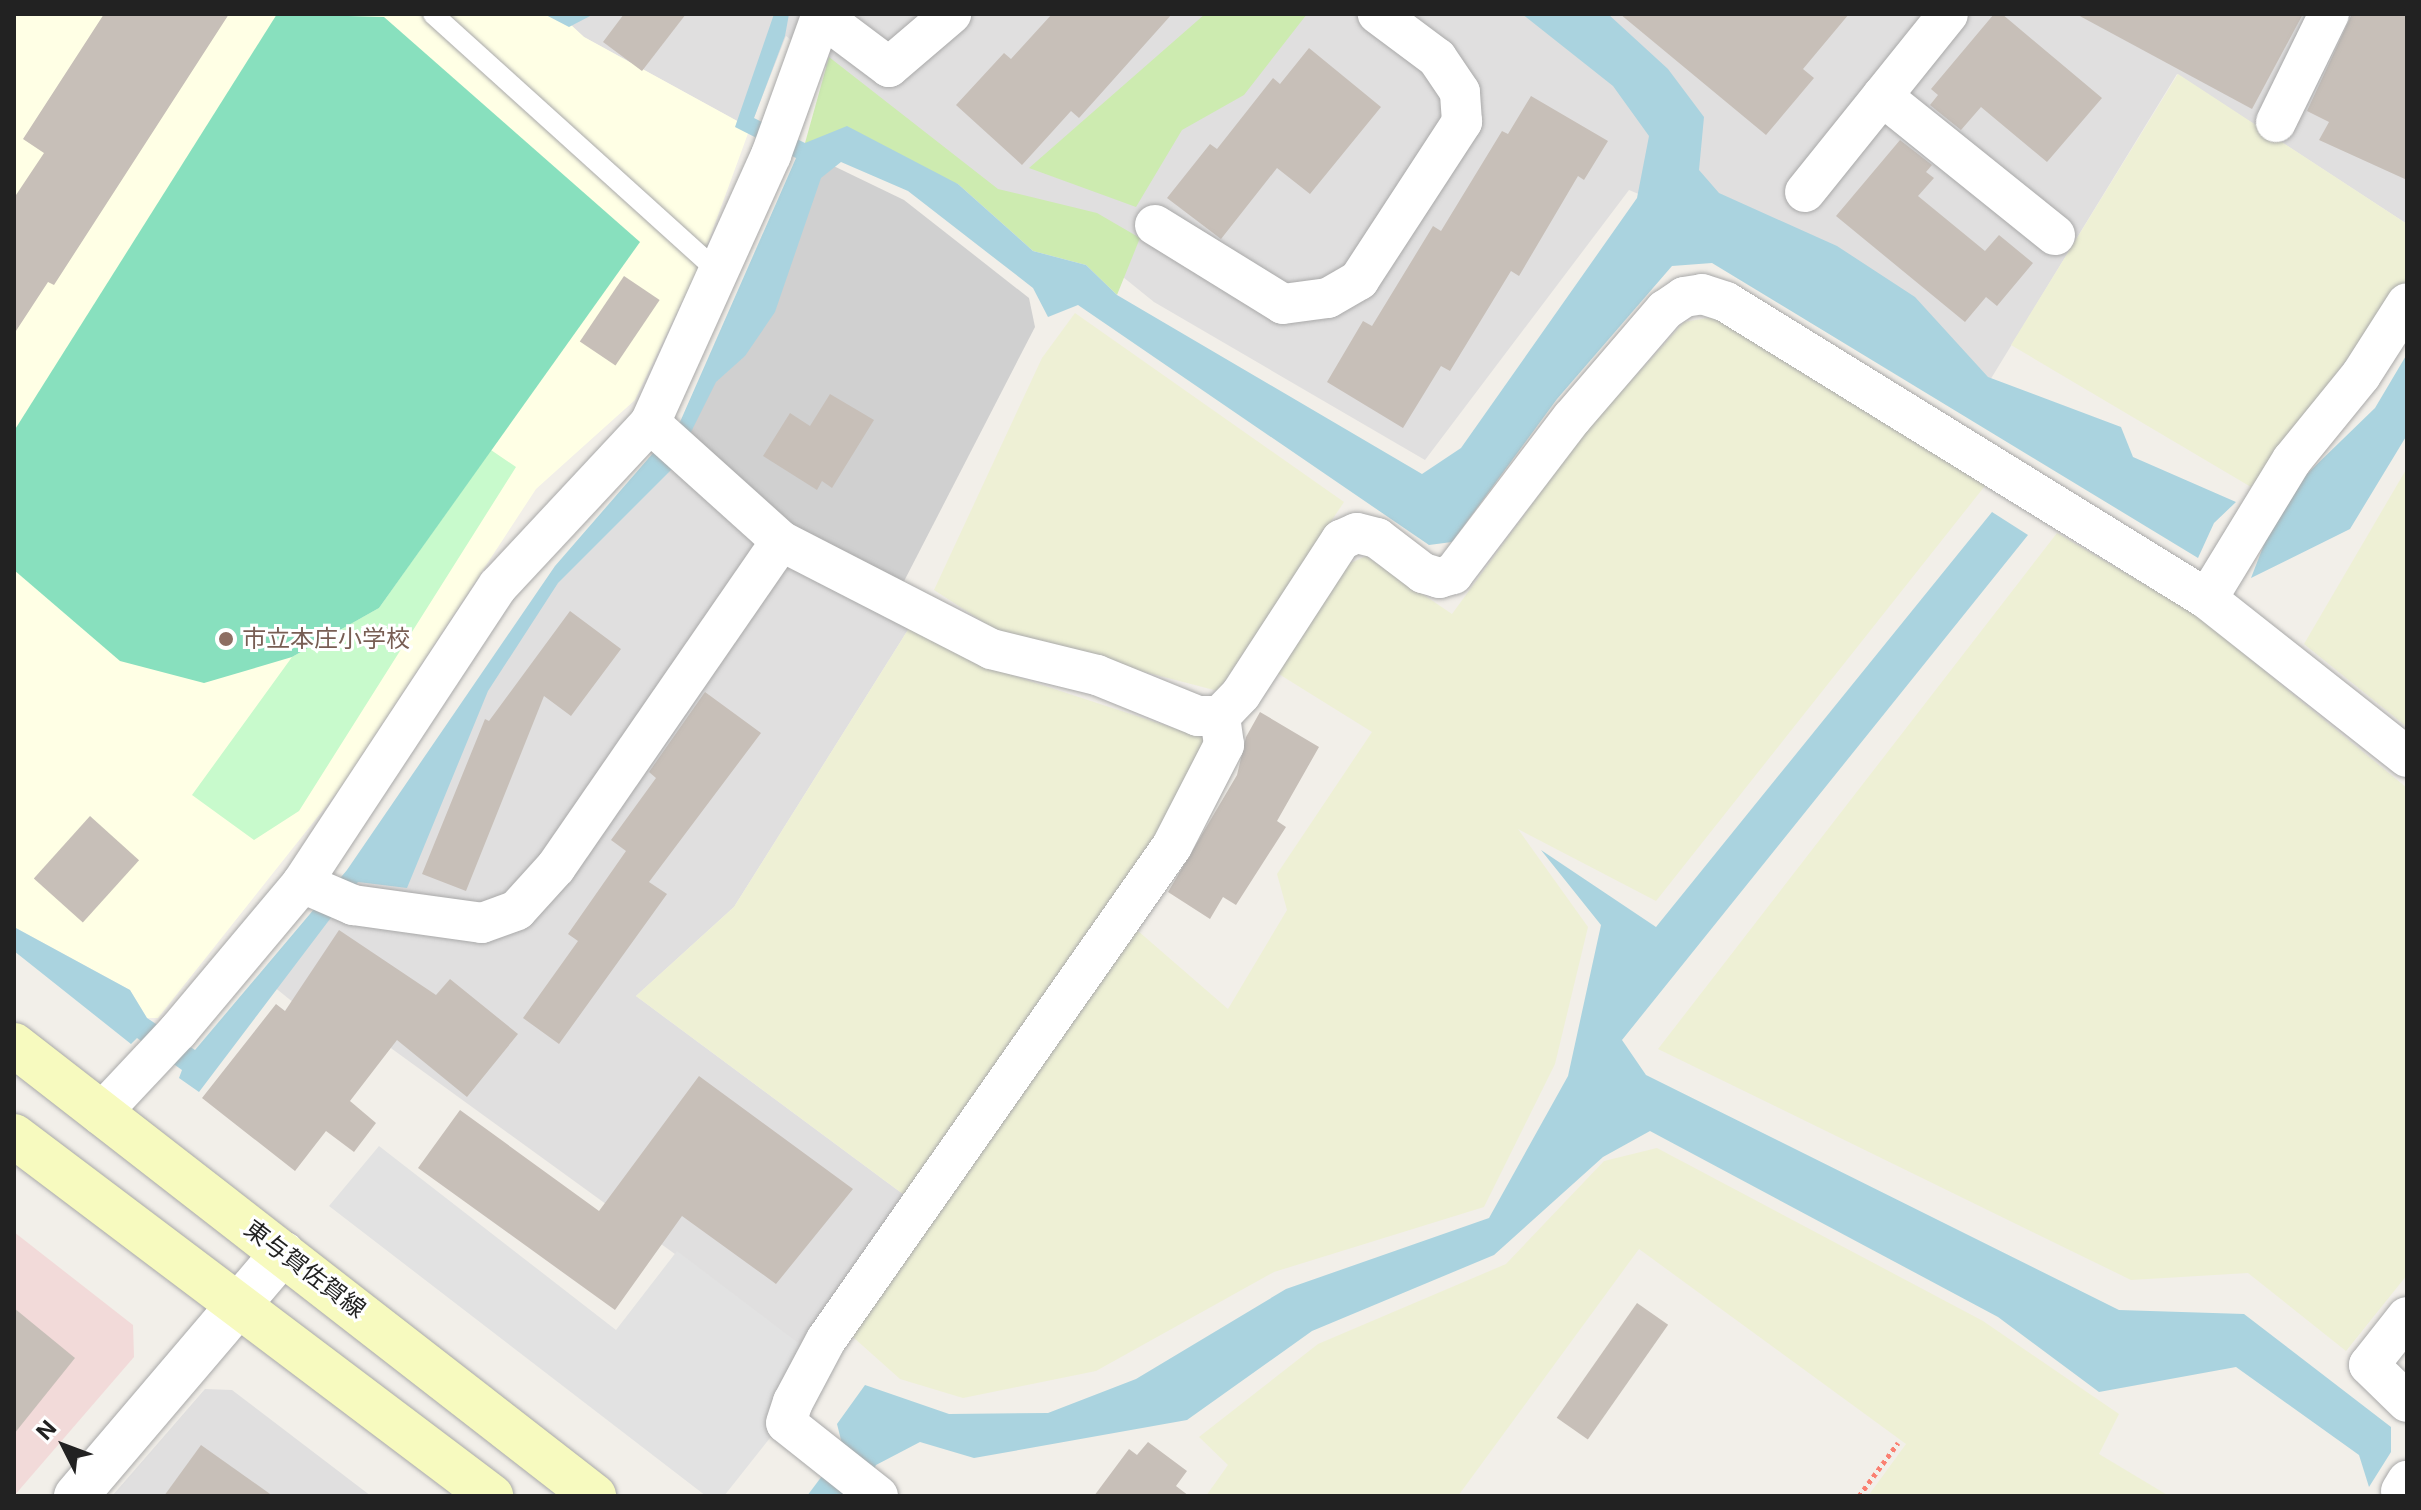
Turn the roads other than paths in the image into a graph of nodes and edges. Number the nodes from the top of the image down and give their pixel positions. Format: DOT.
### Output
graph roads {
  1 [pos="433,14"];
  2 [pos="951,14"];
  3 [pos="1378,14"];
  4 [pos="1948,14"];
  5 [pos="2329,14"];
  6 [pos="821,15"];
  7 [pos="1882,96"];
  8 [pos="2276,122"];
  9 [pos="1805,192"];
  10 [pos="1155,225"];
  11 [pos="2055,235"];
  12 [pos="719,272"];
  13 [pos="2407,303"];
  14 [pos="665,437"];
  15 [pos="781,541"];
  16 [pos="2207,599"];
  17 [pos="1220,716"];
  18 [pos="2407,757"];
  19 [pos="325,892"];
  20 [pos="14,1045"];
  21 [pos="100,1114"];
  22 [pos="14,1136"];
  23 [pos="283,1253"];
  24 [pos="238,1306"];
  25 [pos="2407,1317"];
  26 [pos="2407,1402"];
  27 [pos="874,1493"];
  28 [pos="76,1496"];
  29 [pos="489,1496"];
  30 [pos="594,1496"];
  1 -- 12 [label="lane"];
  2 -- 6 [label="street"];
  3 -- 10 [label="street"];
  4 -- 7 [label="street"];
  5 -- 8 [label="street"];
  6 -- 12 [label="street"];
  7 -- 9 [label="street"];
  7 -- 11 [label="street"];
  12 -- 14 [label="street"];
  13 -- 16 [label="street"];
  14 -- 15 [label="street"];
  14 -- 19 [label="street"];
  15 -- 17 [label="street"];
  15 -- 19 [label="street"];
  16 -- 17 [label="street"];
  16 -- 18 [label="street"];
  17 -- 27 [label="street"];
  19 -- 21 [label="street"];
  20 -- 21 [label="main road, 東与賀佐賀線"];
  21 -- 23 [label="main road, 東与賀佐賀線"];
  22 -- 24 [label="main road"];
  23 -- 24 [label="street"];
  23 -- 30 [label="main road, 東与賀佐賀線"];
  24 -- 28 [label="street"];
  24 -- 29 [label="main road"];
  25 -- 26 [label="street"];
}
